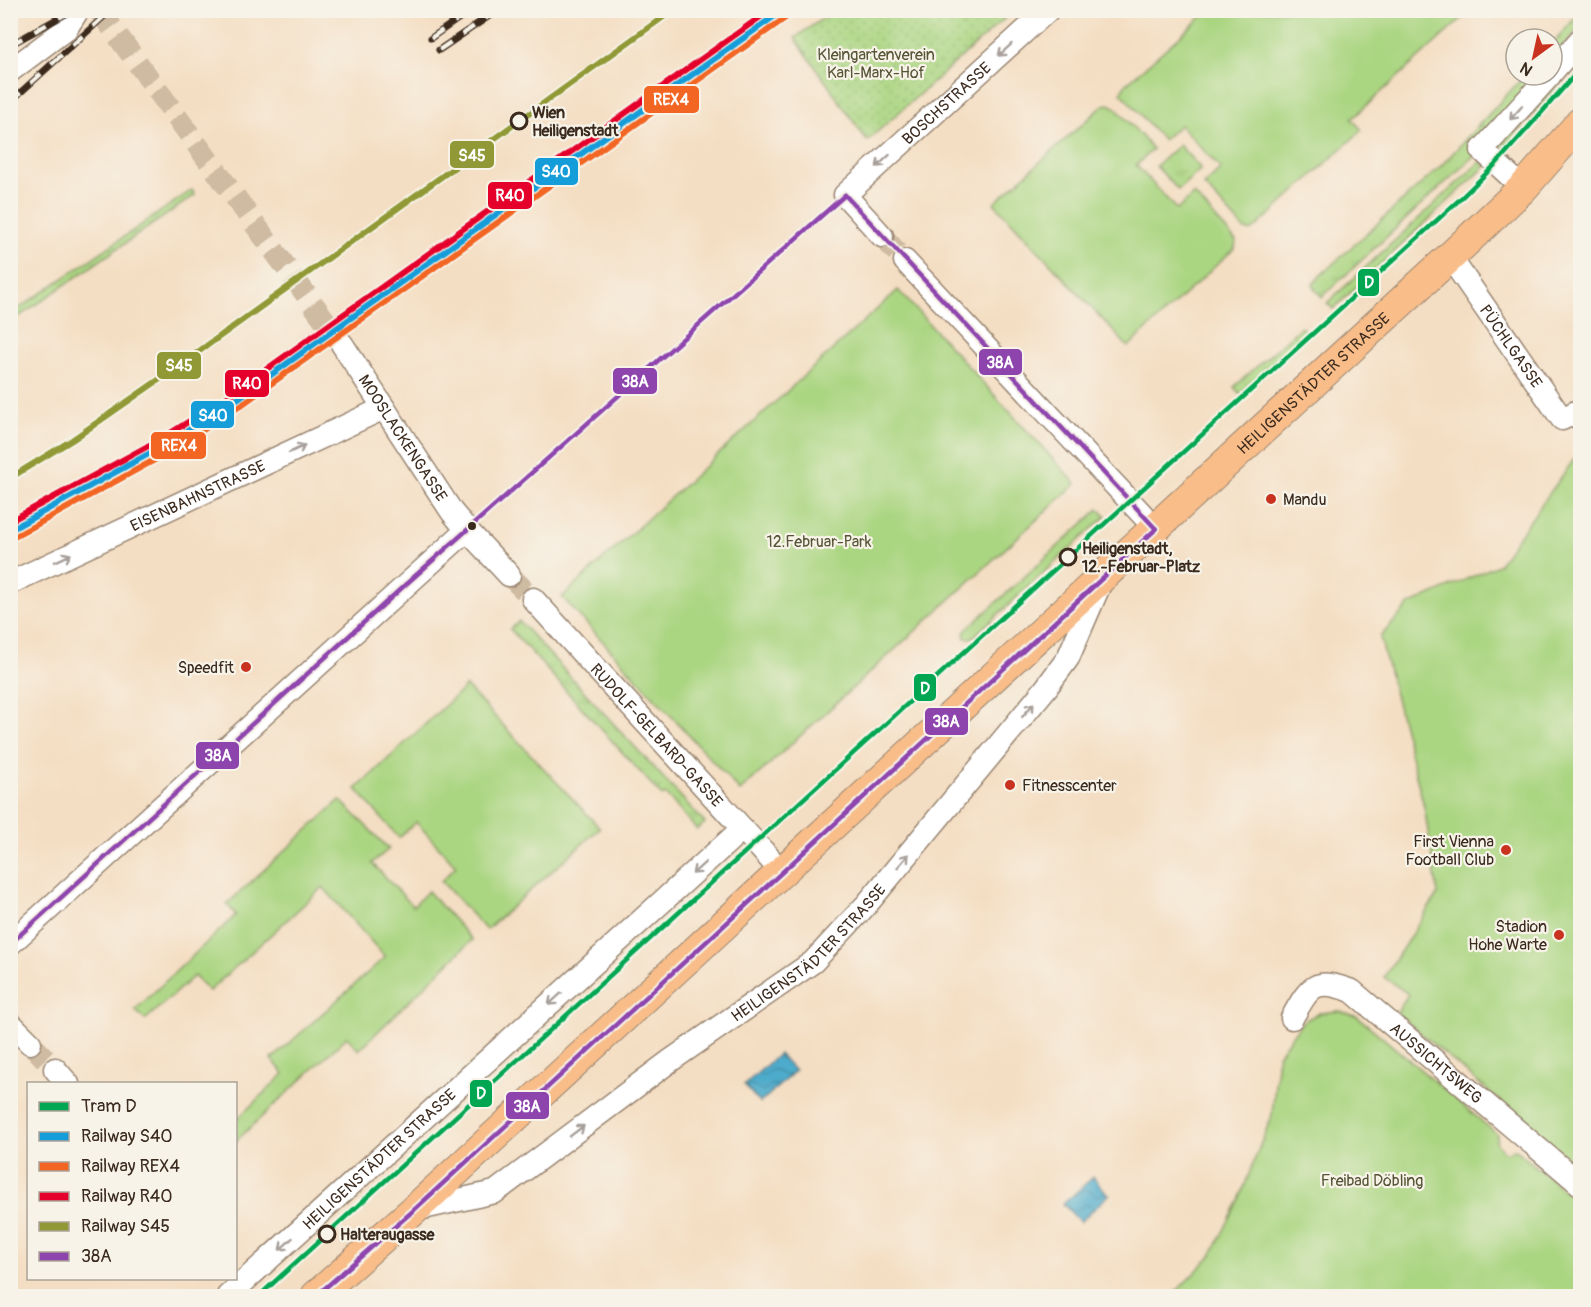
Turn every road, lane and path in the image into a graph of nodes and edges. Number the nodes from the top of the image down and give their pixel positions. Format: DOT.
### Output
graph roads {
  1 [pos="78,10"];
  2 [pos="1048,10"];
  3 [pos="1581,40"];
  4 [pos="1564,59"];
  5 [pos="10,70"];
  6 [pos="1539,87"];
  7 [pos="1581,123"];
  8 [pos="1523,188"];
  9 [pos="882,236"];
  10 [pos="1450,257"];
  11 [pos="905,261"];
  12 [pos="342,344"];
  13 [pos="384,408"];
  14 [pos="1581,410"];
  15 [pos="1156,529"];
  16 [pos="467,530"];
  17 [pos="509,575"];
  18 [pos="1102,580"];
  19 [pos="10,583"];
  20 [pos="533,599"];
  21 [pos="742,829"];
  22 [pos="782,872"];
  23 [pos="10,944"];
  24 [pos="1292,1018"];
  25 [pos="10,1023"];
  26 [pos="30,1043"];
  27 [pos="1581,1184"];
  28 [pos="414,1210"];
  29 [pos="246,1283"];
  30 [pos="228,1296"];
  31 [pos="316,1296"];
  1 -- 5 [label="street"];
  2 -- 9 [label="street, BOSCHSTRASSE, one-way"];
  3 -- 4 [label="street"];
  6 -- 8 [label="street, one-way"];
  7 -- 8 [label="main road, HEILIGENSTÄDTER STRASSE"];
  8 -- 10 [label="main road, HEILIGENSTÄDTER STRASSE"];
  10 -- 14 [label="street, PÜCHLGASSE"];
  10 -- 15 [label="main road, HEILIGENSTÄDTER STRASSE"];
  11 -- 15 [label="street"];
  12 -- 13 [label="street, MOOSLACKENGASSE"];
  13 -- 16 [label="street, MOOSLACKENGASSE"];
  19 -- 13 [label="street, EISENBAHNSTRASSE, one-way"];
  15 -- 18 [label="main road, HEILIGENSTÄDTER STRASSE"];
  16 -- 17 [label="street"];
  16 -- 23 [label="street"];
  18 -- 22 [label="main road, HEILIGENSTÄDTER STRASSE"];
  28 -- 18 [label="street, HEILIGENSTÄDTER STRASSE, one-way"];
  20 -- 21 [label="street, RUDOLF-GELBARD-GASSE"];
  21 -- 22 [label="street, RUDOLF-GELBARD-GASSE"];
  21 -- 29 [label="street, HEILIGENSTÄDTER STRASSE, one-way"];
  22 -- 28 [label="main road, HEILIGENSTÄDTER STRASSE"];
  24 -- 27 [label="street, AUSSICHTSWEG"];
  25 -- 26 [label="street"];
  28 -- 31 [label="main road, HEILIGENSTÄDTER STRASSE"];
  29 -- 30 [label="street, HEILIGENSTÄDTER STRASSE"];
}
